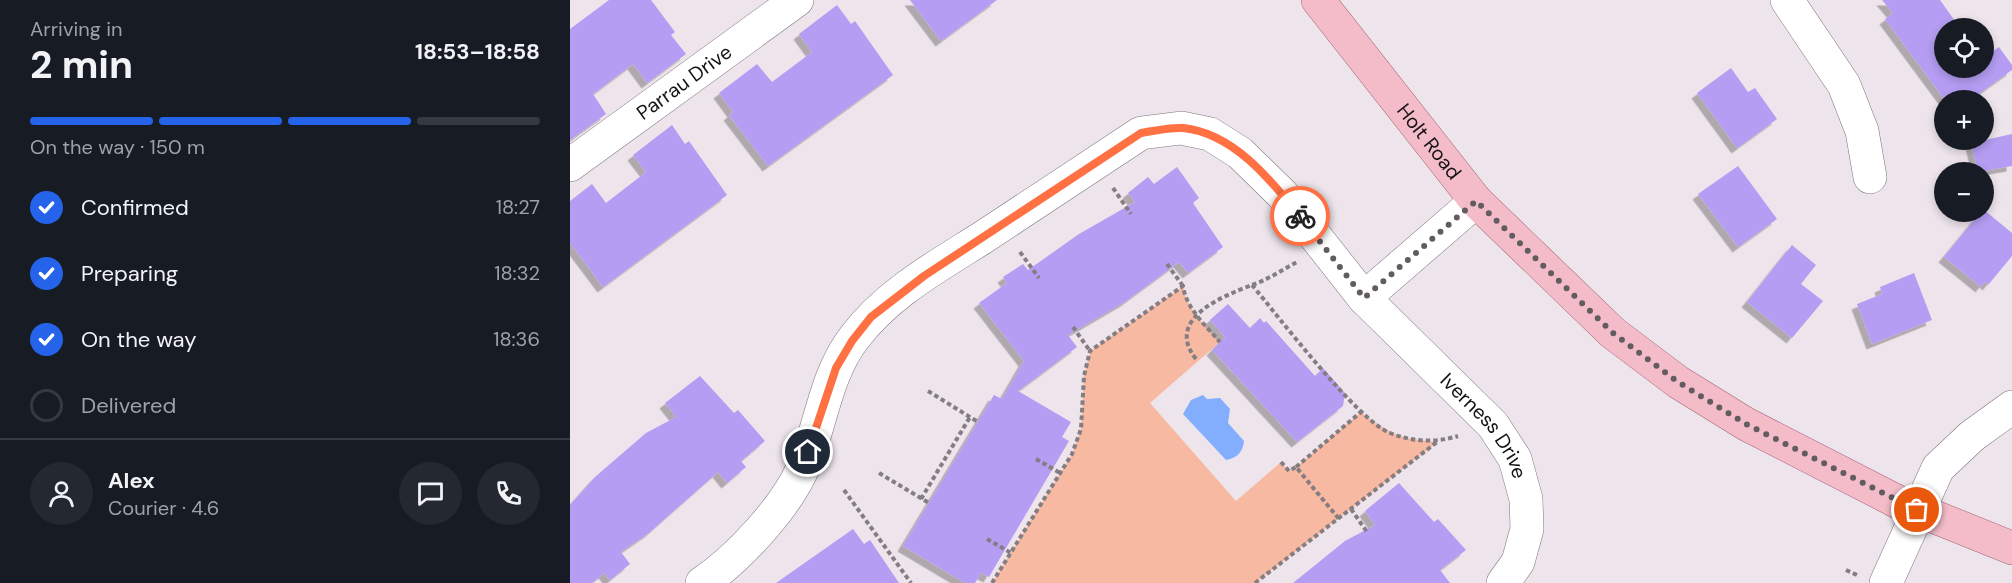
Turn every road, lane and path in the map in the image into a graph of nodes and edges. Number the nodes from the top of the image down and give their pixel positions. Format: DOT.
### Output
graph roads {
  1 [pos="797,0"];
  2 [pos="1318,0"];
  3 [pos="1787,0"];
  4 [pos="570,165"];
  5 [pos="1870,177"];
  6 [pos="1476,201"];
  7 [pos="1324,248"];
  8 [pos="1167,264"];
  9 [pos="1252,285"];
  10 [pos="1182,286"];
  11 [pos="1364,298"];
  12 [pos="1197,316"];
  13 [pos="1073,327"];
  14 [pos="1220,342"];
  15 [pos="1090,351"];
  16 [pos="1196,358"];
  17 [pos="928,391"];
  18 [pos="2012,407"];
  19 [pos="1361,412"];
  20 [pos="970,417"];
  21 [pos="978,422"];
  22 [pos="1493,425"];
  23 [pos="1438,442"];
  24 [pos="1036,459"];
  25 [pos="1281,462"];
  26 [pos="1296,467"];
  27 [pos="879,473"];
  28 [pos="1060,473"];
  29 [pos="844,490"];
  30 [pos="921,499"];
  31 [pos="929,503"];
  32 [pos="1351,509"];
  33 [pos="1917,510"];
  34 [pos="1339,519"];
  35 [pos="1367,532"];
  36 [pos="987,539"];
  37 [pos="2012,548"];
  38 [pos="1011,553"];
  39 [pos="1263,581"];
  40 [pos="702,583"];
  41 [pos="911,583"];
  42 [pos="992,583"];
  43 [pos="1255,583"];
  44 [pos="1503,583"];
  45 [pos="1886,583"];
  1 -- 4 [label="street, Parrau Drive"];
  2 -- 6 [label="main road, Holt Road"];
  3 -- 5 [label="street"];
  6 -- 11 [label="street"];
  6 -- 33 [label="main road, Holt Road"];
  7 -- 9 [label="path"];
  7 -- 11 [label="street, Iverness Drive"];
  7 -- 40 [label="street, Iverness Drive"];
  8 -- 10 [label="path"];
  9 -- 12 [label="path"];
  9 -- 19 [label="path"];
  10 -- 12 [label="path"];
  10 -- 15 [label="path"];
  11 -- 22 [label="street, Iverness Drive"];
  12 -- 14 [label="path"];
  12 -- 16 [label="path"];
  13 -- 15 [label="path"];
  15 -- 28 [label="path"];
  17 -- 20 [label="path"];
  18 -- 33 [label="street"];
  19 -- 23 [label="path"];
  19 -- 26 [label="path"];
  20 -- 21 [label="path"];
  20 -- 30 [label="path"];
  22 -- 23 [label="path"];
  22 -- 44 [label="street, Iverness Drive"];
  23 -- 32 [label="path"];
  24 -- 28 [label="path"];
  25 -- 26 [label="path"];
  26 -- 34 [label="path"];
  27 -- 30 [label="path"];
  28 -- 38 [label="path"];
  29 -- 41 [label="path"];
  30 -- 31 [label="path"];
  32 -- 34 [label="path"];
  32 -- 35 [label="path"];
  33 -- 37 [label="main road, Holt Road"];
  33 -- 45 [label="street"];
  34 -- 39 [label="path"];
  36 -- 38 [label="path"];
  38 -- 42 [label="path"];
  39 -- 43 [label="path"];
}
